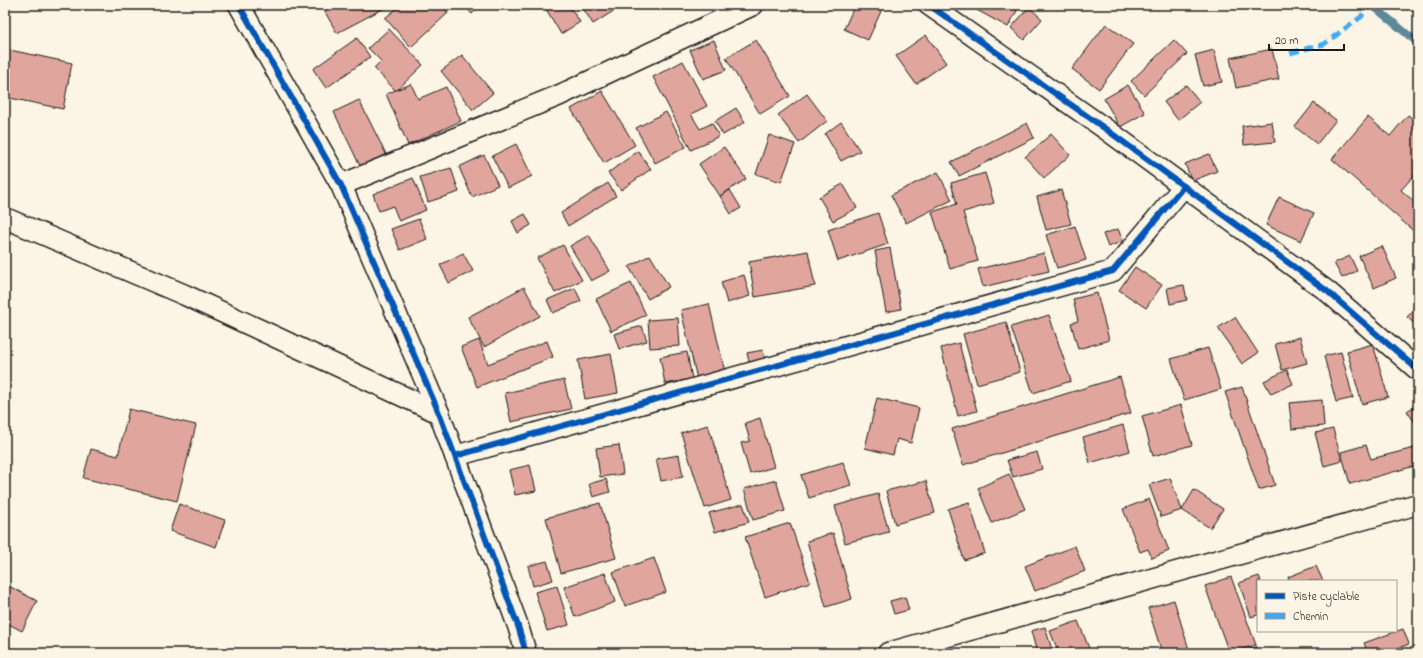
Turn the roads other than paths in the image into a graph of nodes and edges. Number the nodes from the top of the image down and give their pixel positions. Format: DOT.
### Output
graph roads {
  1 [pos="239,5"];
  2 [pos="752,5"];
  3 [pos="929,5"];
  4 [pos="341,185"];
  5 [pos="1184,186"];
  6 [pos="5,218"];
  7 [pos="1418,370"];
  8 [pos="439,413"];
  9 [pos="455,456"];
  10 [pos="1418,504"];
  11 [pos="526,653"];
  12 [pos="888,653"];
  1 -- 4 [label="street"];
  2 -- 4 [label="street"];
  3 -- 5 [label="street"];
  4 -- 8 [label="street"];
  5 -- 7 [label="street"];
  5 -- 9 [label="street"];
  6 -- 8 [label="street"];
  8 -- 9 [label="street"];
  9 -- 11 [label="street"];
  10 -- 12 [label="street"];
}
